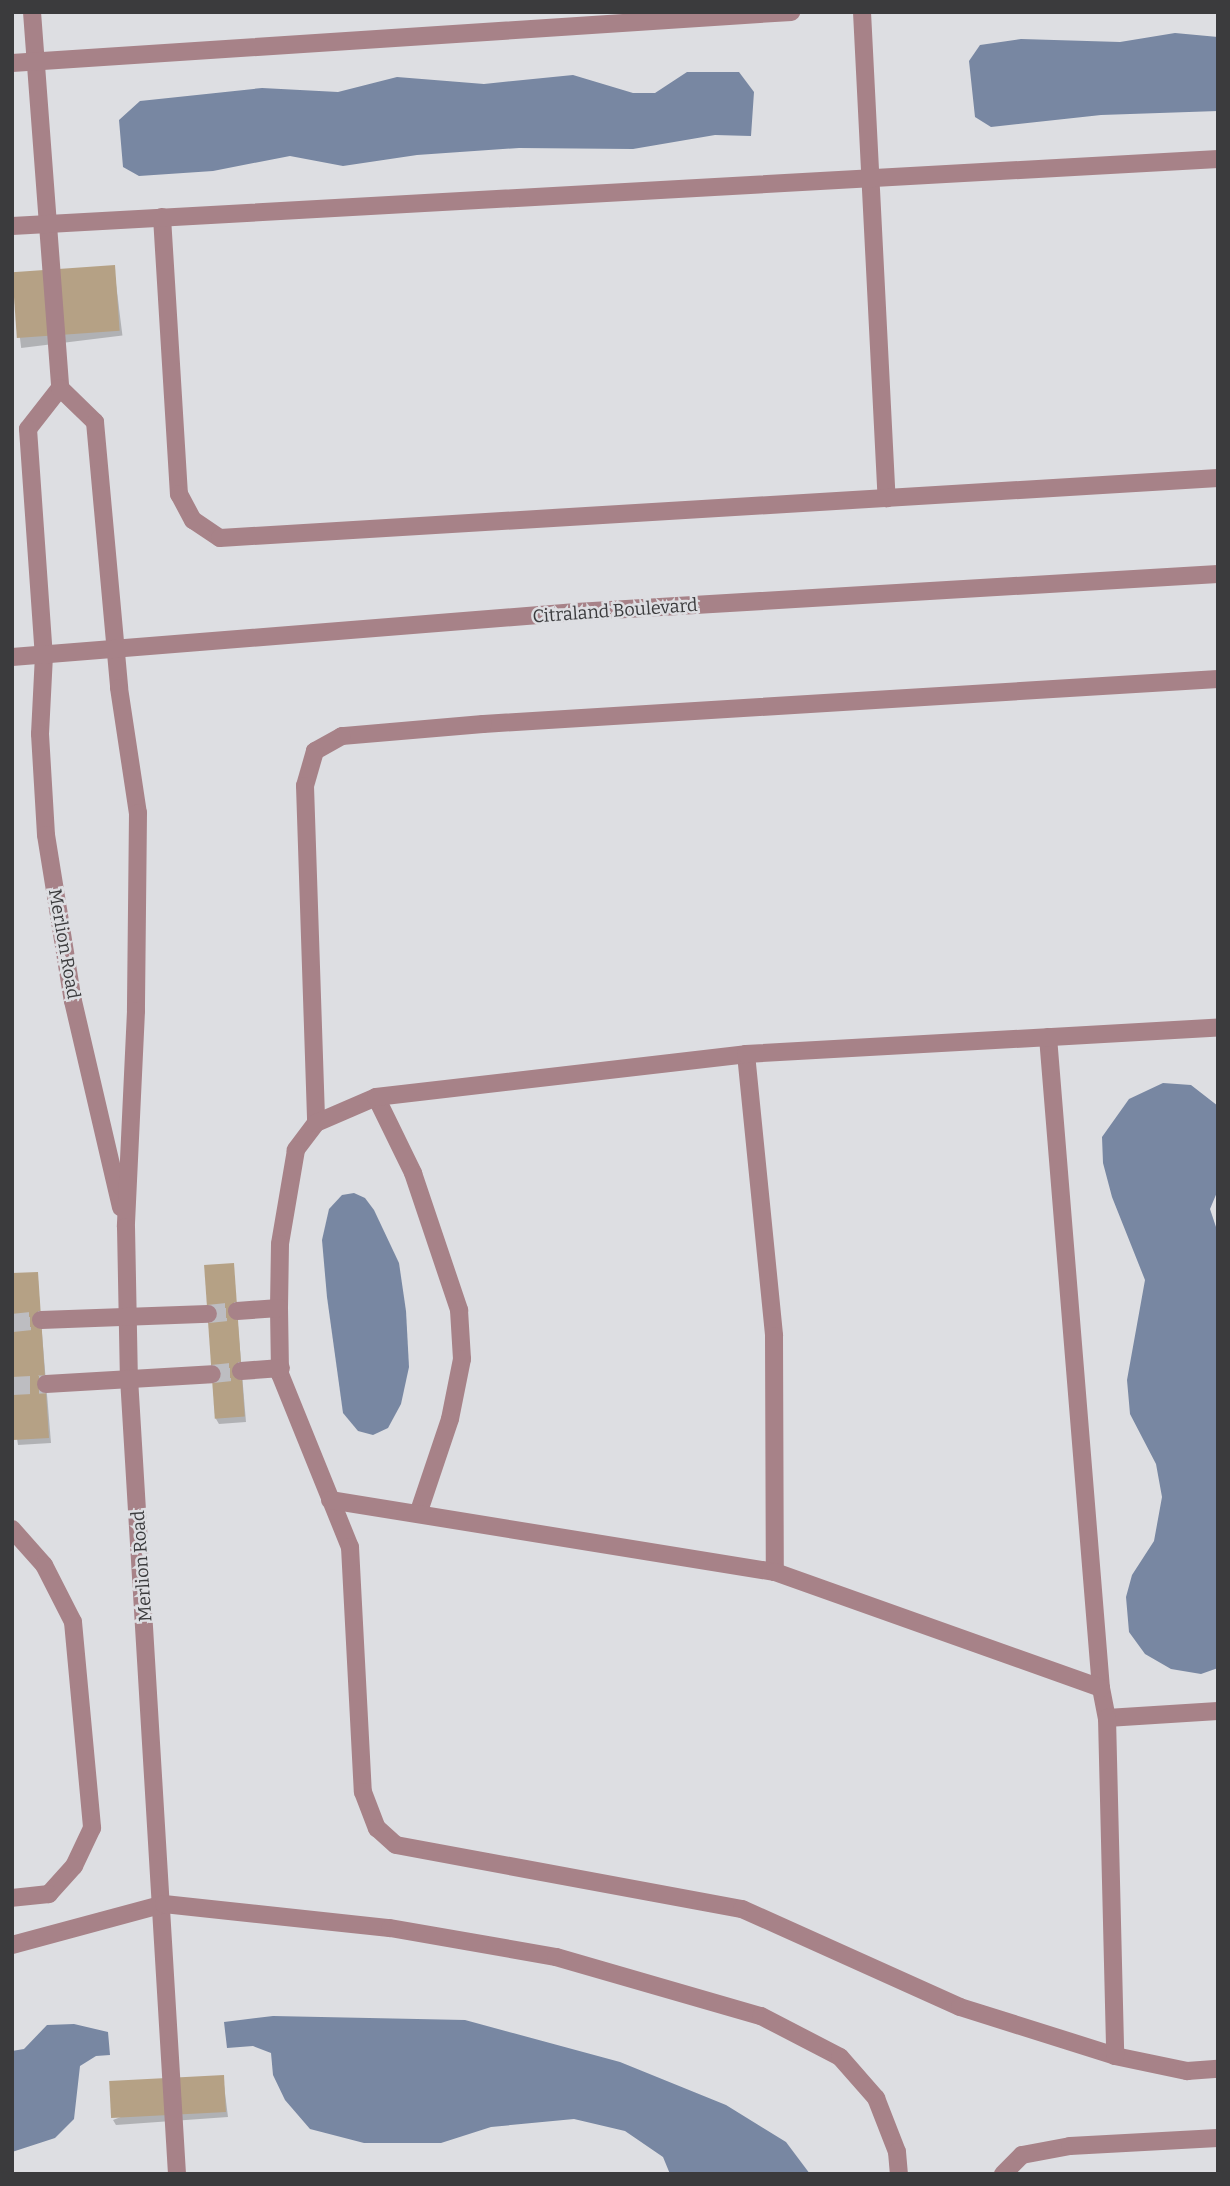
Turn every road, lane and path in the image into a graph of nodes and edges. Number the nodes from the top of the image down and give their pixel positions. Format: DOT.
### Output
graph roads {
  1 [pos="32,12"];
  2 [pos="791,12"];
  3 [pos="862,12"];
  4 [pos="36,62"];
  5 [pos="12,63"];
  6 [pos="1218,159"];
  7 [pos="870,178"];
  8 [pos="162,217"];
  9 [pos="48,224"];
  10 [pos="12,226"];
  11 [pos="60,388"];
  12 [pos="1218,478"];
  13 [pos="887,498"];
  14 [pos="1218,574"];
  15 [pos="115,651"];
  16 [pos="44,655"];
  17 [pos="12,657"];
  18 [pos="1218,679"];
  19 [pos="1218,1028"];
  20 [pos="1048,1037"];
  21 [pos="746,1054"];
  22 [pos="376,1097"];
  23 [pos="316,1123"];
  24 [pos="126,1227"];
  25 [pos="278,1308"];
  26 [pos="237,1311"];
  27 [pos="208,1314"];
  28 [pos="128,1317"];
  29 [pos="41,1320"];
  30 [pos="281,1368"];
  31 [pos="241,1371"];
  32 [pos="212,1374"];
  33 [pos="129,1378"];
  34 [pos="46,1384"];
  35 [pos="330,1500"];
  36 [pos="418,1514"];
  37 [pos="12,1529"];
  38 [pos="775,1572"];
  39 [pos="1101,1688"];
  40 [pos="1218,1711"];
  41 [pos="1107,1718"];
  42 [pos="12,1898"];
  43 [pos="164,1905"];
  44 [pos="12,1945"];
  45 [pos="1115,2056"];
  46 [pos="1218,2069"];
  47 [pos="1218,2138"];
  48 [pos="177,2174"];
  49 [pos="899,2174"];
  50 [pos="1003,2174"];
  1 -- 4 [label="street"];
  2 -- 4 [label="street"];
  3 -- 7 [label="street"];
  4 -- 5 [label="street"];
  4 -- 9 [label="street"];
  6 -- 7 [label="street"];
  7 -- 8 [label="street"];
  7 -- 13 [label="street"];
  8 -- 9 [label="street"];
  8 -- 13 [label="street"];
  9 -- 10 [label="street"];
  9 -- 11 [label="street"];
  11 -- 15 [label="street, Merlion Road"];
  11 -- 16 [label="street, Merlion Road"];
  12 -- 13 [label="street"];
  14 -- 15 [label="street, Citraland Boulevard"];
  15 -- 16 [label="street, Citraland Boulevard"];
  15 -- 24 [label="street, Merlion Road"];
  16 -- 17 [label="street, Citraland Boulevard"];
  16 -- 24 [label="street, Merlion Road"];
  18 -- 23 [label="street"];
  19 -- 20 [label="street"];
  20 -- 21 [label="street"];
  20 -- 39 [label="street"];
  21 -- 22 [label="street"];
  21 -- 38 [label="street"];
  22 -- 23 [label="street"];
  22 -- 36 [label="street"];
  23 -- 25 [label="street"];
  24 -- 28 [label="street, Merlion Road"];
  25 -- 26 [label="street"];
  25 -- 30 [label="street"];
  27 -- 28 [label="street"];
  28 -- 29 [label="street"];
  28 -- 33 [label="street, Merlion Road"];
  30 -- 31 [label="street"];
  30 -- 35 [label="street"];
  32 -- 33 [label="street"];
  33 -- 34 [label="street"];
  33 -- 43 [label="street, Merlion Road"];
  35 -- 36 [label="street"];
  35 -- 45 [label="street"];
  36 -- 38 [label="street"];
  37 -- 42 [label="street"];
  38 -- 39 [label="street"];
  39 -- 41 [label="street"];
  40 -- 41 [label="street"];
  41 -- 45 [label="street"];
  43 -- 44 [label="street"];
  43 -- 48 [label="street, Merlion Road"];
  43 -- 49 [label="street"];
  45 -- 46 [label="street"];
  47 -- 50 [label="street"];
}
